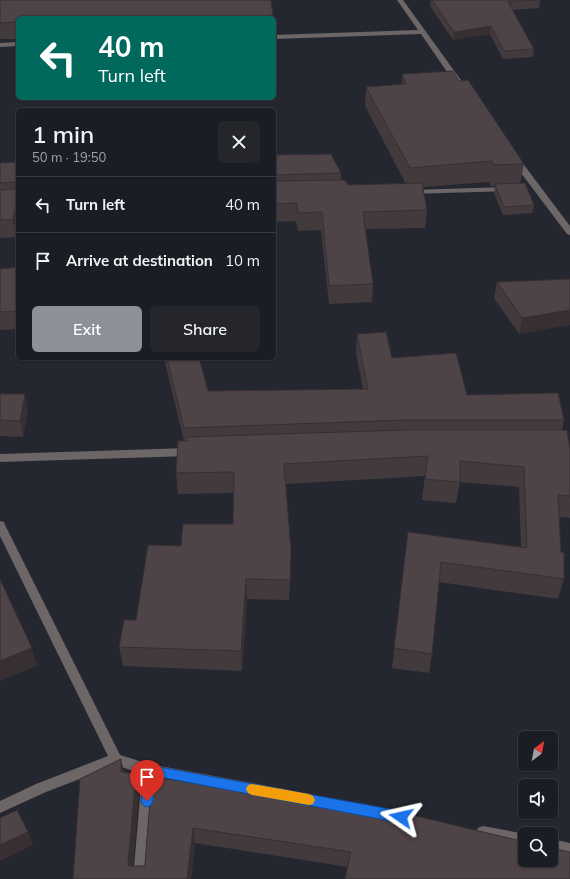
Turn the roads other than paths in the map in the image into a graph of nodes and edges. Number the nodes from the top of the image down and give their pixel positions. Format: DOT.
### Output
graph roads {
  1 [pos="400,0"];
  2 [pos="423,32"];
  3 [pos="276,36"];
  4 [pos="16,44"];
  5 [pos="0,45"];
  6 [pos="464,88"];
  7 [pos="509,151"];
  8 [pos="528,188"];
  9 [pos="401,192"];
  10 [pos="570,232"];
  11 [pos="198,452"];
  12 [pos="0,458"];
  13 [pos="0,525"];
  14 [pos="116,759"];
  15 [pos="149,770"];
  16 [pos="301,798"];
  17 [pos="0,807"];
  18 [pos="471,830"];
  19 [pos="518,839"];
  20 [pos="558,846"];
  21 [pos="570,848"];
  22 [pos="140,879"];
  1 -- 2 [label="street"];
  2 -- 3 [label="street"];
  2 -- 6 [label="street"];
  4 -- 5 [label="street"];
  7 -- 8 [label="street"];
  8 -- 9 [label="street"];
  8 -- 10 [label="street"];
  11 -- 12 [label="street"];
  13 -- 14 [label="street"];
  14 -- 15 [label="street"];
  14 -- 17 [label="street"];
  15 -- 16 [label="street"];
  15 -- 22 [label="street"];
  18 -- 19 [label="street"];
  20 -- 21 [label="street"];
}
